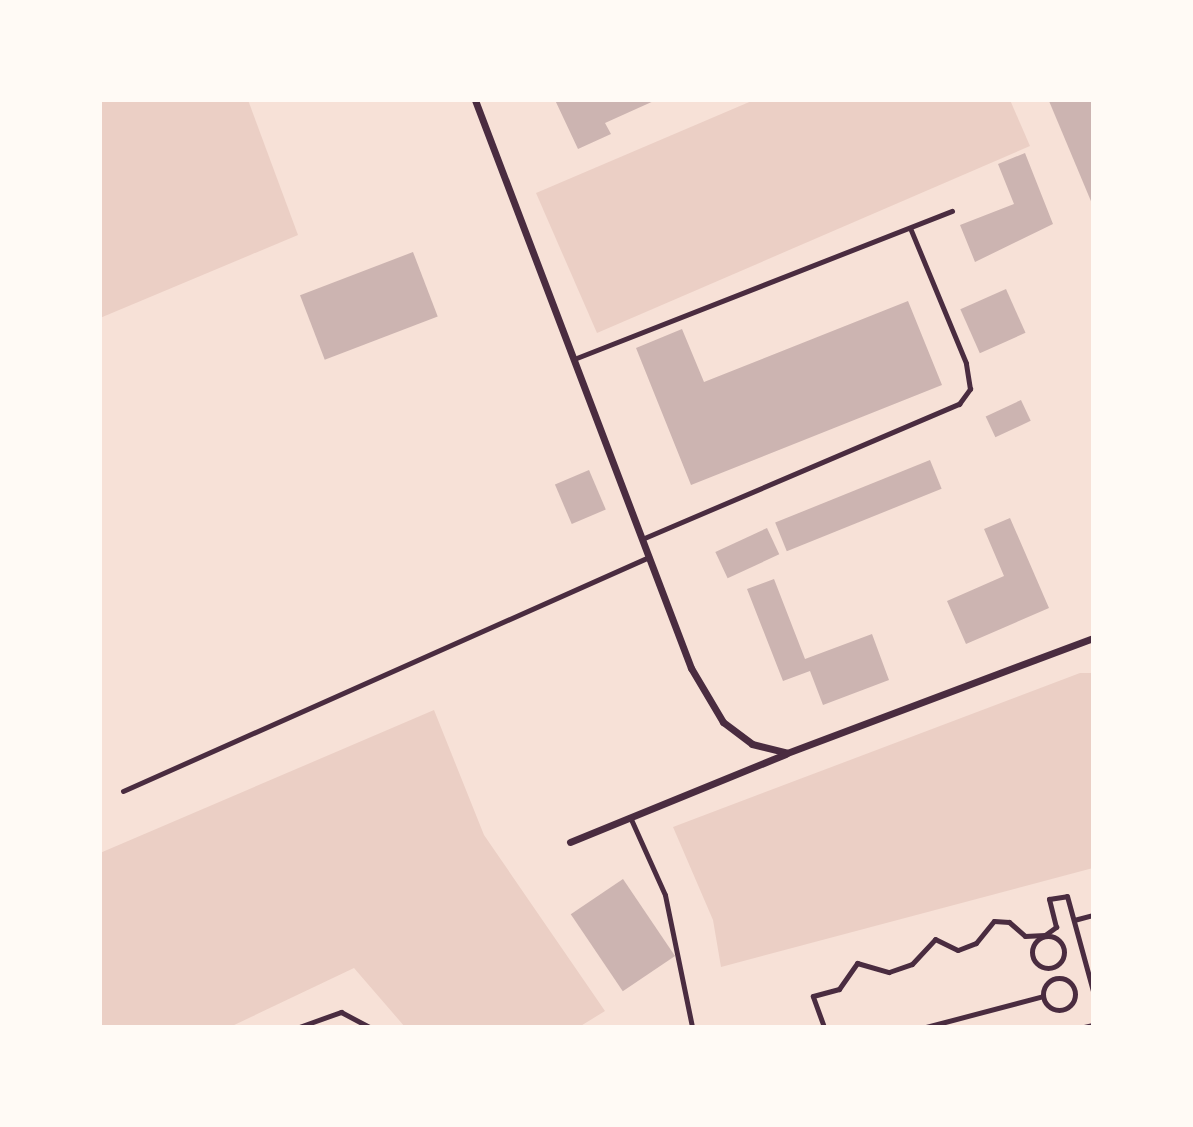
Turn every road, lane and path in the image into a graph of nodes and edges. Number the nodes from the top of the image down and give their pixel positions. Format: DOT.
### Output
graph roads {
  1 [pos="475,100"];
  2 [pos="952,211"];
  3 [pos="910,228"];
  4 [pos="574,359"];
  5 [pos="642,539"];
  6 [pos="649,557"];
  7 [pos="1093,638"];
  8 [pos="787,753"];
  9 [pos="124,791"];
  10 [pos="630,817"];
  11 [pos="570,842"];
  12 [pos="1093,915"];
  13 [pos="1074,920"];
  14 [pos="1045,935"];
  15 [pos="1093,991"];
  16 [pos="1043,996"];
  17 [pos="1093,1025"];
  18 [pos="299,1027"];
  19 [pos="369,1027"];
  20 [pos="692,1027"];
  21 [pos="824,1027"];
  22 [pos="926,1027"];
  23 [pos="1084,1027"];
  1 -- 4 [label="street"];
  2 -- 3 [label="lane"];
  3 -- 4 [label="lane"];
  3 -- 5 [label="lane"];
  4 -- 5 [label="street"];
  5 -- 6 [label="street"];
  6 -- 8 [label="street"];
  6 -- 9 [label="lane"];
  7 -- 8 [label="street"];
  8 -- 10 [label="street"];
  10 -- 11 [label="street"];
  10 -- 20 [label="lane"];
  12 -- 13 [label="lane"];
  13 -- 14 [label="lane"];
  13 -- 15 [label="lane"];
  14 -- 14 [label="lane"];
  14 -- 21 [label="lane"];
  16 -- 16 [label="lane"];
  16 -- 22 [label="lane"];
  17 -- 23 [label="lane"];
  18 -- 19 [label="lane"];
}
